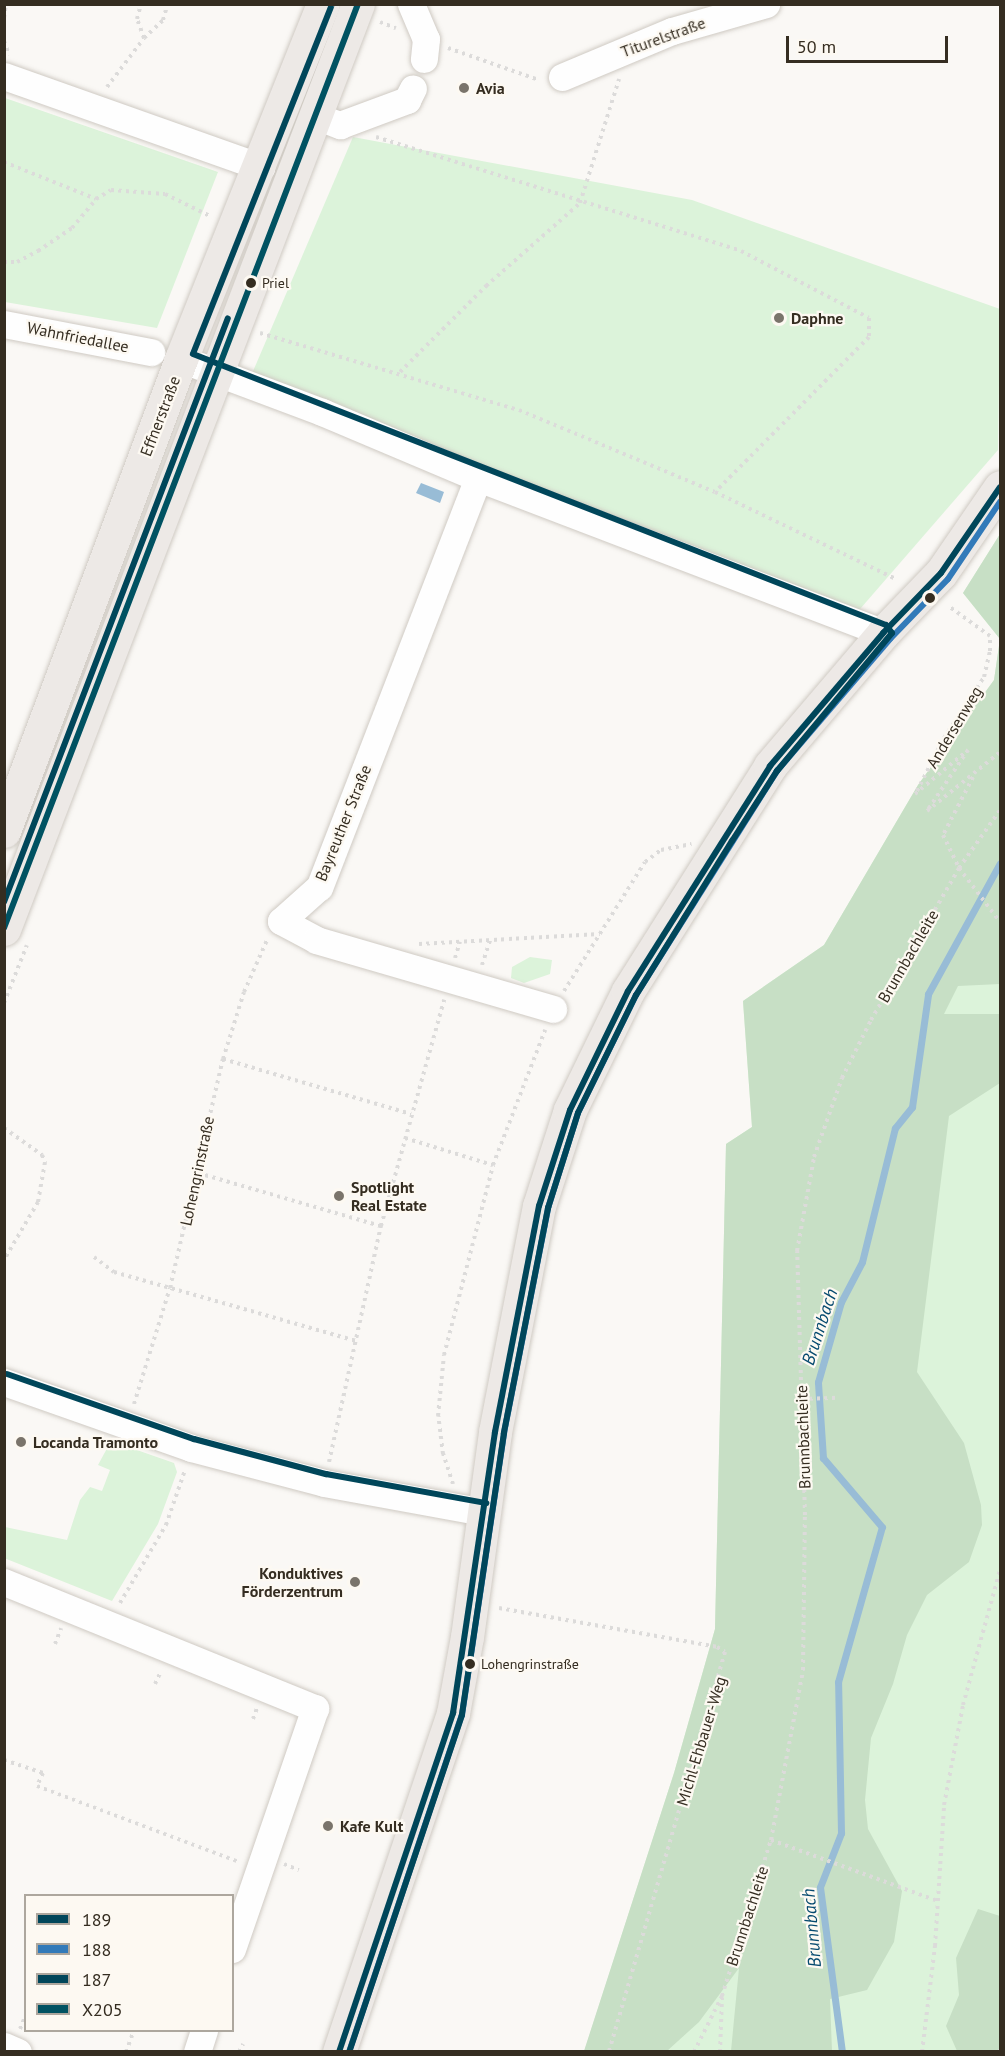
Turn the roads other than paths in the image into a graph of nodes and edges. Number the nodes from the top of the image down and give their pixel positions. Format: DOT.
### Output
graph roads {
  1 [pos="323,4"];
  2 [pos="411,4"];
  3 [pos="766,4"];
  4 [pos="369,13"];
  5 [pos="425,49"];
  6 [pos="4,76"];
  7 [pos="562,77"];
  8 [pos="413,88"];
  9 [pos="328,120"];
  10 [pos="261,167"];
  11 [pos="4,324"];
  12 [pos="166,356"];
  13 [pos="217,371"];
  14 [pos="478,478"];
  15 [pos="1000,487"];
  16 [pos="883,633"];
  17 [pos="4,831"];
  18 [pos="4,929"];
  19 [pos="553,1009"];
  20 [pos="4,1382"];
  21 [pos="473,1510"];
  22 [pos="4,1582"];
  23 [pos="234,1942"];
  24 [pos="204,2032"];
  25 [pos="4,2046"];
  26 [pos="18,2052"];
  27 [pos="197,2052"];
  28 [pos="339,2052"];
  1 -- 10 [label="main road, Effnerstraße"];
  2 -- 5 [label="street"];
  3 -- 7 [label="street, Titurelstraße"];
  4 -- 9 [label="main road"];
  6 -- 10 [label="street"];
  8 -- 9 [label="street"];
  9 -- 13 [label="main road"];
  10 -- 12 [label="main road, Effnerstraße"];
  11 -- 12 [label="street, Wahnfriedallee"];
  12 -- 13 [label="street, Wahnfriedallee"];
  12 -- 17 [label="main road, Effnerstraße"];
  13 -- 14 [label="street, Wahnfriedallee"];
  13 -- 18 [label="main road"];
  14 -- 16 [label="street, Wahnfriedallee"];
  14 -- 19 [label="street, Bayreuther Straße"];
  15 -- 16 [label="main road"];
  16 -- 21 [label="main road"];
  20 -- 21 [label="street"];
  21 -- 28 [label="main road"];
  22 -- 23 [label="street"];
  24 -- 27 [label="street"];
  25 -- 26 [label="street"];
}
